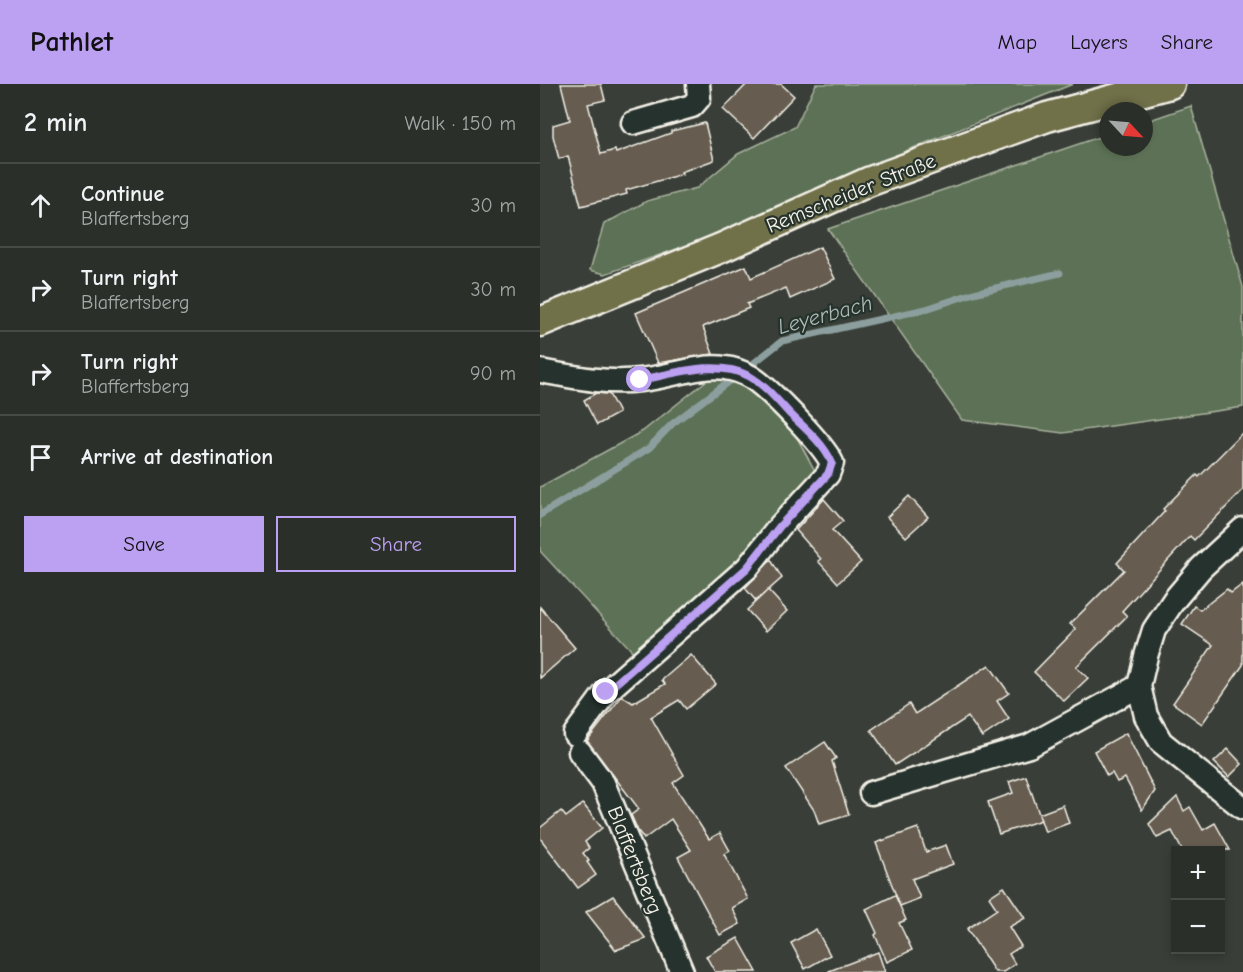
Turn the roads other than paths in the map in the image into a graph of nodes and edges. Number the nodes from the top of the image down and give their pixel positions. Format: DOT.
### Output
graph roads {
  1 [pos="698,84"];
  2 [pos="1170,84"];
  3 [pos="633,123"];
  4 [pos="540,322"];
  5 [pos="540,371"];
  6 [pos="1243,529"];
  7 [pos="1139,686"];
  8 [pos="871,793"];
  9 [pos="1243,808"];
  10 [pos="682,972"];
  1 -- 3 [label="street"];
  2 -- 4 [label="main road, Remscheider Straße"];
  5 -- 10 [label="street, Blaffertsberg"];
  6 -- 7 [label="street"];
  7 -- 8 [label="street"];
  7 -- 9 [label="street"];
}
